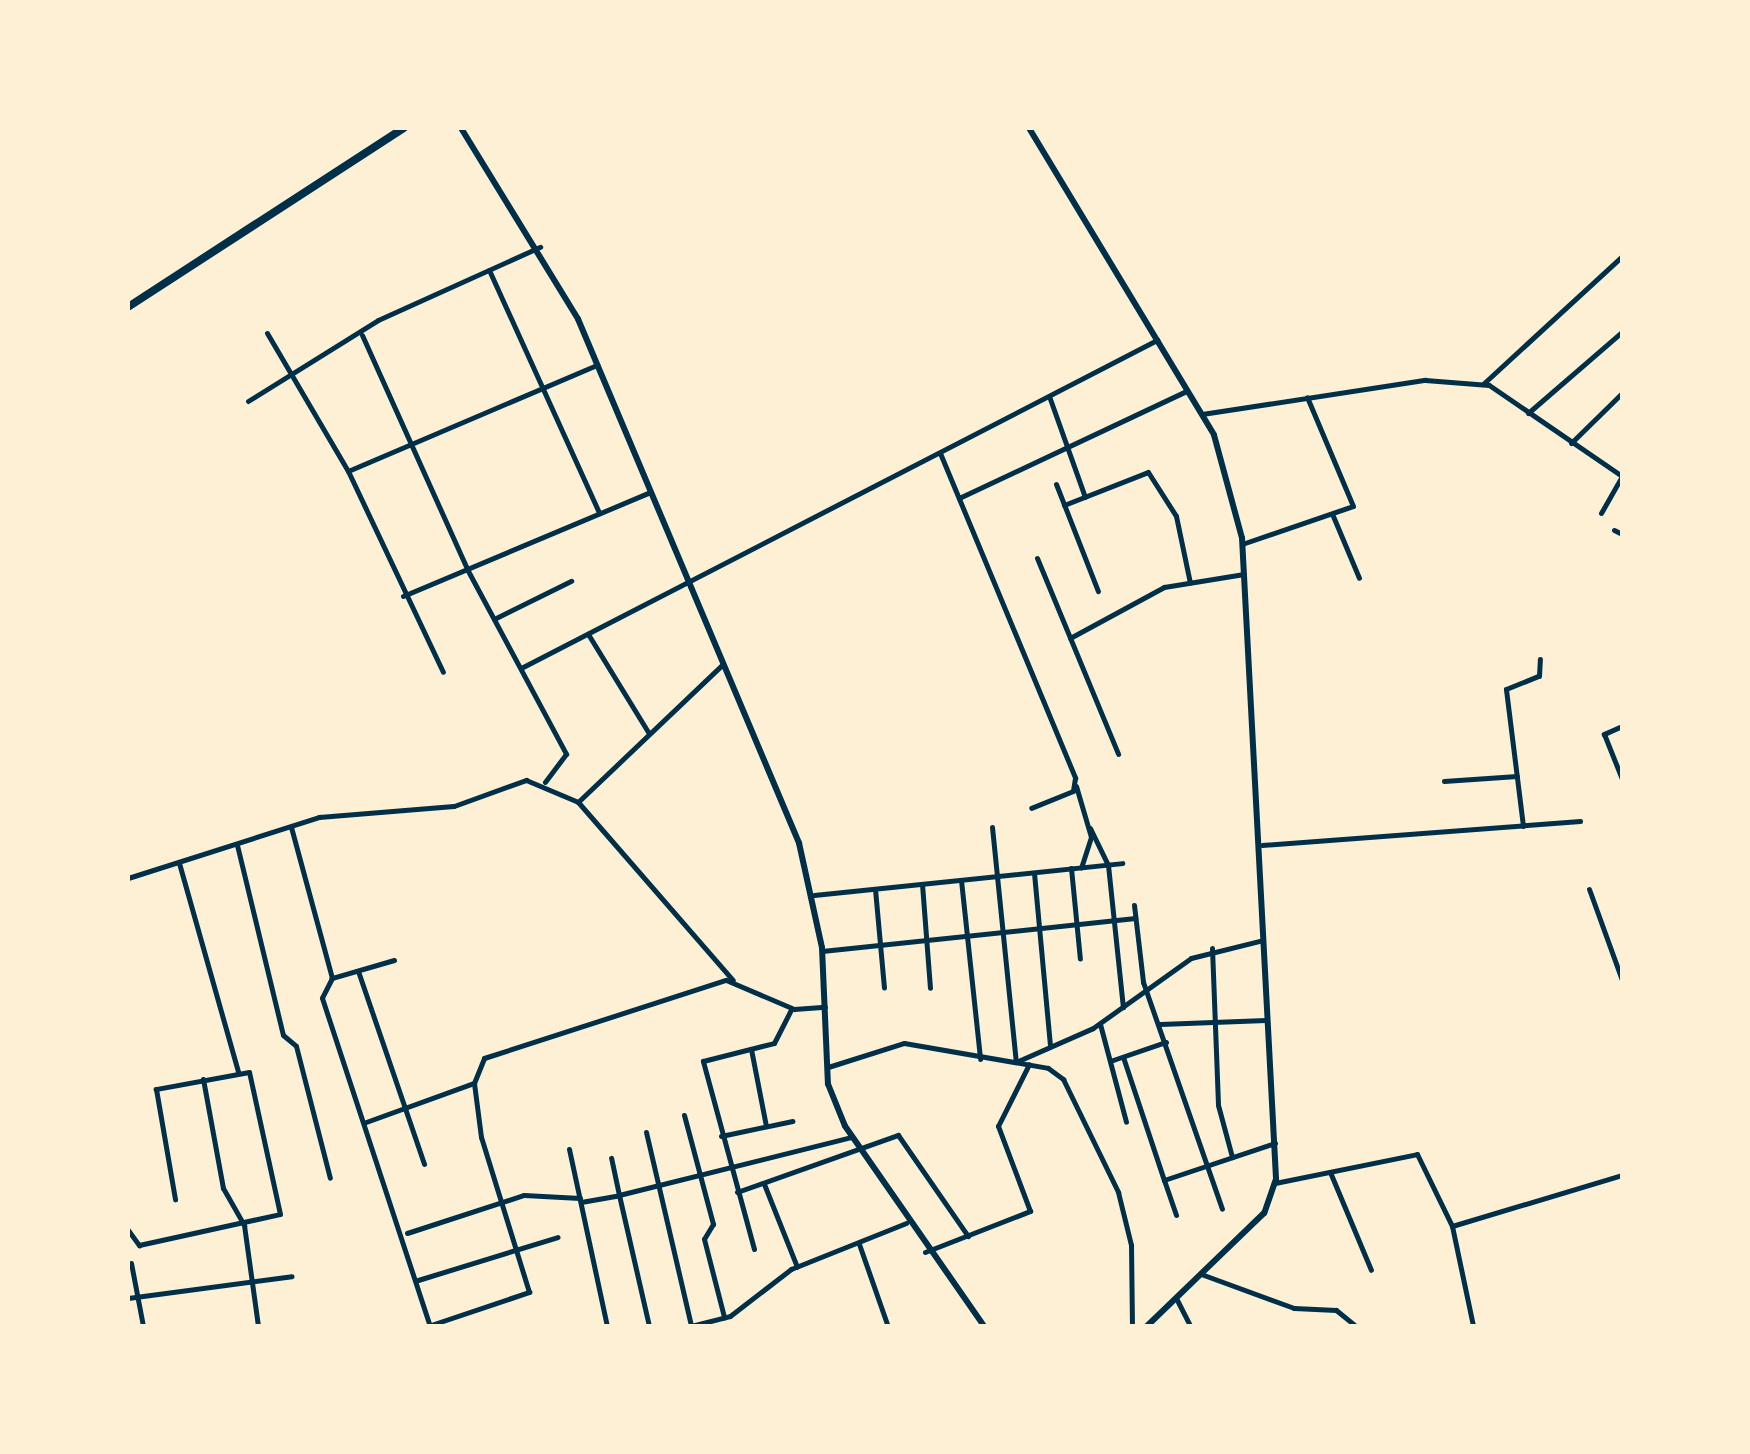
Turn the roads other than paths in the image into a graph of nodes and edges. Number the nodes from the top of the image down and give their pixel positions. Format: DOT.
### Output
graph roads {
  1 [pos="404,128"];
  2 [pos="460,128"];
  3 [pos="1029,128"];
  4 [pos="540,246"];
  5 [pos="1622,256"];
  6 [pos="489,270"];
  7 [pos="128,307"];
  8 [pos="1622,332"];
  9 [pos="266,333"];
  10 [pos="362,335"];
  11 [pos="1157,340"];
  12 [pos="597,365"];
  13 [pos="290,376"];
  14 [pos="1483,384"];
  15 [pos="543,388"];
  16 [pos="1187,390"];
  17 [pos="1622,393"];
  18 [pos="1048,396"];
  19 [pos="1306,398"];
  20 [pos="248,401"];
  21 [pos="1528,412"];
  22 [pos="1202,414"];
  23 [pos="411,443"];
  24 [pos="1571,443"];
  25 [pos="1067,447"];
  26 [pos="940,453"];
  27 [pos="348,470"];
  28 [pos="1622,476"];
  29 [pos="1056,484"];
  30 [pos="650,492"];
  31 [pos="1086,497"];
  32 [pos="959,498"];
  33 [pos="1064,505"];
  34 [pos="1601,513"];
  35 [pos="600,514"];
  36 [pos="1332,515"];
  37 [pos="1614,530"];
  38 [pos="1622,534"];
  39 [pos="1242,544"];
  40 [pos="1037,558"];
  41 [pos="467,570"];
  42 [pos="1244,574"];
  43 [pos="1359,578"];
  44 [pos="571,581"];
  45 [pos="1190,582"];
  46 [pos="688,583"];
  47 [pos="1098,591"];
  48 [pos="403,596"];
  49 [pos="496,618"];
  50 [pos="588,634"];
  51 [pos="1070,638"];
  52 [pos="1540,659"];
  53 [pos="723,664"];
  54 [pos="522,668"];
  55 [pos="443,672"];
  56 [pos="1622,726"];
  57 [pos="648,732"];
  58 [pos="1118,754"];
  59 [pos="1516,776"];
  60 [pos="1622,779"];
  61 [pos="1444,781"];
  62 [pos="544,782"];
  63 [pos="1076,786"];
  64 [pos="578,802"];
  65 [pos="1031,808"];
  66 [pos="1580,821"];
  67 [pos="291,826"];
  68 [pos="1523,826"];
  69 [pos="992,827"];
  70 [pos="1090,828"];
  71 [pos="237,845"];
  72 [pos="1262,845"];
  73 [pos="1122,863"];
  74 [pos="179,864"];
  75 [pos="1108,864"];
  76 [pos="1071,868"];
  77 [pos="1081,868"];
  78 [pos="1034,872"];
  79 [pos="998,876"];
  80 [pos="128,878"];
  81 [pos="961,880"];
  82 [pos="922,884"];
  83 [pos="876,888"];
  84 [pos="1589,888"];
  85 [pos="814,895"];
  86 [pos="1134,905"];
  87 [pos="1135,918"];
  88 [pos="1114,920"];
  89 [pos="1076,924"];
  90 [pos="1041,928"];
  91 [pos="1004,932"];
  92 [pos="968,936"];
  93 [pos="926,940"];
  94 [pos="1266,940"];
  95 [pos="879,945"];
  96 [pos="1212,948"];
  97 [pos="822,951"];
  98 [pos="1080,959"];
  99 [pos="394,960"];
  100 [pos="358,971"];
  101 [pos="332,978"];
  102 [pos="733,980"];
  103 [pos="1622,980"];
  104 [pos="884,988"];
  105 [pos="930,988"];
  106 [pos="1146,991"];
  107 [pos="824,1007"];
  108 [pos="790,1008"];
  109 [pos="1123,1008"];
  110 [pos="1270,1020"];
  111 [pos="1214,1023"];
  112 [pos="1100,1024"];
  113 [pos="1160,1024"];
  114 [pos="1166,1042"];
  115 [pos="1050,1044"];
  116 [pos="751,1049"];
  117 [pos="1123,1057"];
  118 [pos="980,1058"];
  119 [pos="1113,1060"];
  120 [pos="1016,1062"];
  121 [pos="1030,1064"];
  122 [pos="826,1067"];
  123 [pos="238,1072"];
  124 [pos="203,1078"];
  125 [pos="474,1083"];
  126 [pos="405,1108"];
  127 [pos="684,1115"];
  128 [pos="792,1120"];
  129 [pos="366,1122"];
  130 [pos="1126,1122"];
  131 [pos="766,1126"];
  132 [pos="646,1132"];
  133 [pos="721,1136"];
  134 [pos="851,1138"];
  135 [pos="1275,1143"];
  136 [pos="857,1148"];
  137 [pos="569,1149"];
  138 [pos="1232,1157"];
  139 [pos="611,1158"];
  140 [pos="424,1164"];
  141 [pos="1208,1166"];
  142 [pos="731,1169"];
  143 [pos="1330,1172"];
  144 [pos="700,1176"];
  145 [pos="1622,1176"];
  146 [pos="330,1178"];
  147 [pos="1164,1180"];
  148 [pos="1275,1182"];
  149 [pos="764,1184"];
  150 [pos="658,1185"];
  151 [pos="737,1192"];
  152 [pos="620,1195"];
  153 [pos="175,1199"];
  154 [pos="581,1200"];
  155 [pos="502,1203"];
  156 [pos="1222,1209"];
  157 [pos="1176,1216"];
  158 [pos="906,1224"];
  159 [pos="244,1225"];
  160 [pos="1452,1226"];
  161 [pos="128,1230"];
  162 [pos="406,1234"];
  163 [pos="968,1236"];
  164 [pos="558,1237"];
  165 [pos="859,1244"];
  166 [pos="518,1249"];
  167 [pos="754,1249"];
  168 [pos="926,1252"];
  169 [pos="131,1263"];
  170 [pos="798,1267"];
  171 [pos="1371,1270"];
  172 [pos="1201,1274"];
  173 [pos="292,1276"];
  174 [pos="418,1280"];
  175 [pos="250,1281"];
  176 [pos="136,1297"];
  177 [pos="128,1298"];
  178 [pos="1176,1298"];
  179 [pos="724,1317"];
  180 [pos="711,1324"];
  181 [pos="887,1324"];
  182 [pos="1151,1325"];
  183 [pos="144,1326"];
  184 [pos="254,1326"];
  185 [pos="302,1326"];
  186 [pos="429,1326"];
  187 [pos="607,1326"];
  188 [pos="648,1326"];
  189 [pos="691,1326"];
  190 [pos="984,1326"];
  191 [pos="1132,1326"];
  192 [pos="1190,1326"];
  193 [pos="1356,1326"];
  194 [pos="1473,1326"];
  1 -- 7 [label="main road"];
  2 -- 4 [label="street"];
  3 -- 11 [label="street"];
  4 -- 6 [label="street"];
  4 -- 12 [label="street"];
  5 -- 14 [label="street"];
  6 -- 10 [label="street"];
  6 -- 15 [label="street"];
  8 -- 21 [label="street"];
  9 -- 13 [label="street"];
  10 -- 13 [label="street"];
  10 -- 23 [label="street"];
  11 -- 16 [label="street"];
  11 -- 18 [label="street"];
  12 -- 15 [label="street"];
  12 -- 30 [label="street"];
  13 -- 20 [label="street"];
  13 -- 27 [label="street"];
  14 -- 19 [label="street"];
  14 -- 21 [label="street"];
  15 -- 23 [label="street"];
  15 -- 35 [label="street"];
  16 -- 22 [label="street"];
  16 -- 25 [label="street"];
  17 -- 24 [label="street"];
  18 -- 25 [label="street"];
  18 -- 26 [label="street"];
  19 -- 22 [label="street"];
  19 -- 36 [label="street"];
  21 -- 24 [label="street"];
  22 -- 39 [label="street"];
  23 -- 27 [label="street"];
  23 -- 41 [label="street"];
  24 -- 28 [label="street"];
  25 -- 31 [label="street"];
  25 -- 32 [label="street"];
  26 -- 32 [label="street"];
  26 -- 46 [label="street"];
  27 -- 48 [label="street"];
  28 -- 34 [label="street"];
  29 -- 33 [label="street"];
  30 -- 35 [label="street"];
  30 -- 46 [label="street"];
  31 -- 33 [label="street"];
  31 -- 45 [label="street"];
  32 -- 63 [label="street"];
  33 -- 47 [label="street"];
  35 -- 41 [label="street"];
  36 -- 39 [label="street"];
  36 -- 43 [label="street"];
  37 -- 38 [label="street"];
  39 -- 42 [label="street"];
  40 -- 51 [label="street"];
  41 -- 48 [label="street"];
  41 -- 49 [label="street"];
  42 -- 45 [label="street"];
  42 -- 72 [label="street"];
  44 -- 49 [label="street"];
  45 -- 51 [label="street"];
  46 -- 50 [label="street"];
  46 -- 53 [label="street"];
  48 -- 55 [label="street"];
  49 -- 54 [label="street"];
  50 -- 54 [label="street"];
  50 -- 57 [label="street"];
  51 -- 58 [label="street"];
  52 -- 59 [label="street"];
  53 -- 57 [label="street"];
  53 -- 85 [label="street"];
  54 -- 62 [label="street"];
  56 -- 60 [label="street"];
  57 -- 64 [label="street"];
  59 -- 61 [label="street"];
  59 -- 68 [label="street"];
  62 -- 64 [label="street"];
  62 -- 67 [label="street"];
  63 -- 65 [label="street"];
  63 -- 70 [label="street"];
  64 -- 102 [label="street"];
  66 -- 68 [label="street"];
  67 -- 71 [label="street"];
  67 -- 101 [label="street"];
  68 -- 72 [label="street"];
  69 -- 79 [label="street"];
  70 -- 75 [label="street"];
  70 -- 77 [label="street"];
  71 -- 74 [label="street"];
  71 -- 146 [label="street"];
  72 -- 94 [label="street"];
  73 -- 75 [label="street"];
  74 -- 80 [label="street"];
  74 -- 123 [label="street"];
  75 -- 77 [label="street"];
  75 -- 88 [label="street"];
  76 -- 77 [label="street"];
  76 -- 78 [label="street"];
  76 -- 89 [label="street"];
  78 -- 79 [label="street"];
  78 -- 90 [label="street"];
  79 -- 81 [label="street"];
  79 -- 91 [label="street"];
  81 -- 82 [label="street"];
  81 -- 92 [label="street"];
  82 -- 83 [label="street"];
  82 -- 93 [label="street"];
  83 -- 85 [label="street"];
  83 -- 95 [label="street"];
  84 -- 103 [label="street"];
  85 -- 97 [label="street"];
  86 -- 87 [label="street"];
  87 -- 88 [label="street"];
  87 -- 106 [label="street"];
  88 -- 89 [label="street"];
  88 -- 109 [label="street"];
  89 -- 90 [label="street"];
  89 -- 98 [label="street"];
  90 -- 91 [label="street"];
  90 -- 115 [label="street"];
  91 -- 92 [label="street"];
  91 -- 120 [label="street"];
  92 -- 93 [label="street"];
  92 -- 118 [label="street"];
  93 -- 95 [label="street"];
  93 -- 105 [label="street"];
  94 -- 96 [label="street"];
  94 -- 110 [label="street"];
  95 -- 97 [label="street"];
  95 -- 104 [label="street"];
  96 -- 106 [label="street"];
  96 -- 111 [label="street"];
  97 -- 107 [label="street"];
  99 -- 100 [label="street"];
  100 -- 101 [label="street"];
  100 -- 126 [label="street"];
  101 -- 129 [label="street"];
  102 -- 108 [label="street"];
  102 -- 125 [label="street"];
  106 -- 109 [label="street"];
  106 -- 113 [label="street"];
  107 -- 108 [label="street"];
  107 -- 122 [label="street"];
  108 -- 116 [label="street"];
  109 -- 112 [label="street"];
  110 -- 111 [label="street"];
  110 -- 135 [label="street"];
  111 -- 113 [label="street"];
  111 -- 138 [label="street"];
  112 -- 115 [label="street"];
  112 -- 119 [label="street"];
  113 -- 114 [label="street"];
  114 -- 117 [label="street"];
  114 -- 141 [label="street"];
  115 -- 120 [label="street"];
  116 -- 131 [label="street"];
  116 -- 133 [label="street"];
  117 -- 119 [label="street"];
  117 -- 147 [label="street"];
  118 -- 120 [label="street"];
  118 -- 122 [label="street"];
  119 -- 130 [label="street"];
  120 -- 121 [label="street"];
  121 -- 163 [label="street"];
  121 -- 191 [label="street"];
  122 -- 134 [label="street"];
  123 -- 124 [label="street"];
  123 -- 159 [label="street"];
  124 -- 153 [label="street"];
  124 -- 159 [label="street"];
  125 -- 126 [label="street"];
  125 -- 155 [label="street"];
  126 -- 129 [label="street"];
  126 -- 140 [label="street"];
  127 -- 144 [label="street"];
  128 -- 131 [label="street"];
  129 -- 162 [label="street"];
  131 -- 133 [label="street"];
  132 -- 150 [label="street"];
  133 -- 142 [label="street"];
  134 -- 136 [label="street"];
  134 -- 142 [label="street"];
  135 -- 138 [label="street"];
  135 -- 148 [label="street"];
  136 -- 149 [label="street"];
  136 -- 158 [label="street"];
  136 -- 163 [label="street"];
  137 -- 154 [label="street"];
  138 -- 141 [label="street"];
  139 -- 152 [label="street"];
  141 -- 147 [label="street"];
  141 -- 156 [label="street"];
  142 -- 144 [label="street"];
  142 -- 151 [label="street"];
  143 -- 148 [label="street"];
  143 -- 160 [label="street"];
  143 -- 171 [label="street"];
  144 -- 150 [label="street"];
  144 -- 179 [label="street"];
  145 -- 160 [label="street"];
  147 -- 157 [label="street"];
  148 -- 172 [label="street"];
  149 -- 151 [label="street"];
  149 -- 170 [label="street"];
  150 -- 152 [label="street"];
  150 -- 189 [label="street"];
  151 -- 167 [label="street"];
  152 -- 154 [label="street"];
  152 -- 188 [label="street"];
  154 -- 155 [label="street"];
  154 -- 187 [label="street"];
  155 -- 162 [label="street"];
  155 -- 166 [label="street"];
  158 -- 165 [label="street"];
  158 -- 168 [label="street"];
  159 -- 161 [label="street"];
  159 -- 175 [label="street"];
  160 -- 194 [label="street"];
  162 -- 174 [label="street"];
  163 -- 168 [label="street"];
  164 -- 166 [label="street"];
  165 -- 170 [label="street"];
  165 -- 181 [label="street"];
  166 -- 174 [label="street"];
  166 -- 186 [label="street"];
  168 -- 190 [label="street"];
  169 -- 176 [label="street"];
  170 -- 179 [label="street"];
  172 -- 178 [label="street"];
  172 -- 193 [label="street"];
  173 -- 175 [label="street"];
  174 -- 186 [label="street"];
  175 -- 176 [label="street"];
  175 -- 184 [label="street"];
  176 -- 177 [label="street"];
  176 -- 183 [label="street"];
  178 -- 182 [label="street"];
  178 -- 192 [label="street"];
  179 -- 180 [label="street"];
  180 -- 189 [label="street"];
  184 -- 185 [label="street"];
}
